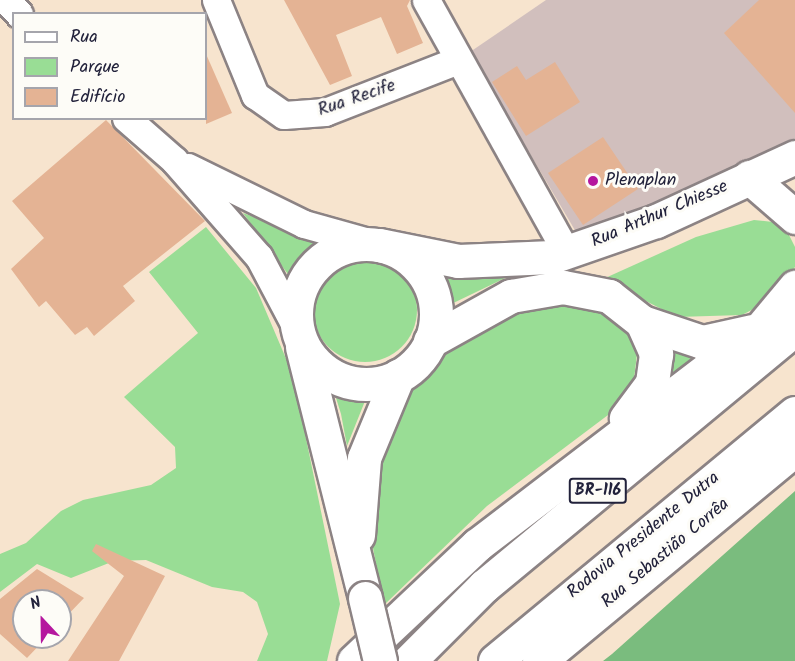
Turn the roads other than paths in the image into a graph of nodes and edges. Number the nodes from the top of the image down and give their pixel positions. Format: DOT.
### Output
graph roads {
  1 [pos="6,0"];
  2 [pos="216,0"];
  3 [pos="426,0"];
  4 [pos="17,12"];
  5 [pos="456,61"];
  6 [pos="128,120"];
  7 [pos="795,157"];
  8 [pos="174,160"];
  9 [pos="749,177"];
  10 [pos="795,217"];
  11 [pos="379,245"];
  12 [pos="567,252"];
  13 [pos="795,287"];
  14 [pos="642,322"];
  15 [pos="760,329"];
  16 [pos="795,329"];
  17 [pos="299,333"];
  18 [pos="430,341"];
  19 [pos="398,376"];
  20 [pos="795,413"];
  21 [pos="795,449"];
  22 [pos="591,454"];
  23 [pos="361,585"];
  24 [pos="354,661"];
  25 [pos="380,661"];
  26 [pos="409,661"];
  27 [pos="495,661"];
  28 [pos="539,661"];
  1 -- 4 [label="street"];
  2 -- 5 [label="street, Rua Recife"];
  3 -- 5 [label="street"];
  5 -- 12 [label="street"];
  6 -- 8 [label="street"];
  7 -- 9 [label="main road, Rua Arthur Chiesse"];
  8 -- 11 [label="street"];
  8 -- 17 [label="street"];
  9 -- 10 [label="main road"];
  9 -- 12 [label="main road, Rua Arthur Chiesse"];
  11 -- 12 [label="main road, Rua Arthur Chiesse"];
  11 -- 17 [label="main road"];
  11 -- 18 [label="main road"];
  13 -- 15 [label="main road"];
  14 -- 15 [label="main road"];
  14 -- 18 [label="main road"];
  14 -- 22 [label="main road"];
  15 -- 22 [label="main road"];
  16 -- 26 [label="main road, BR-116"];
  17 -- 19 [label="main road"];
  17 -- 23 [label="main road"];
  18 -- 19 [label="main road"];
  19 -- 23 [label="main road"];
  20 -- 27 [label="main road, Rodovia Presidente Dutra"];
  21 -- 28 [label="main road, Rua Sebastião Corrêa"];
  22 -- 24 [label="main road"];
  23 -- 25 [label="main road, bridge"];
}
